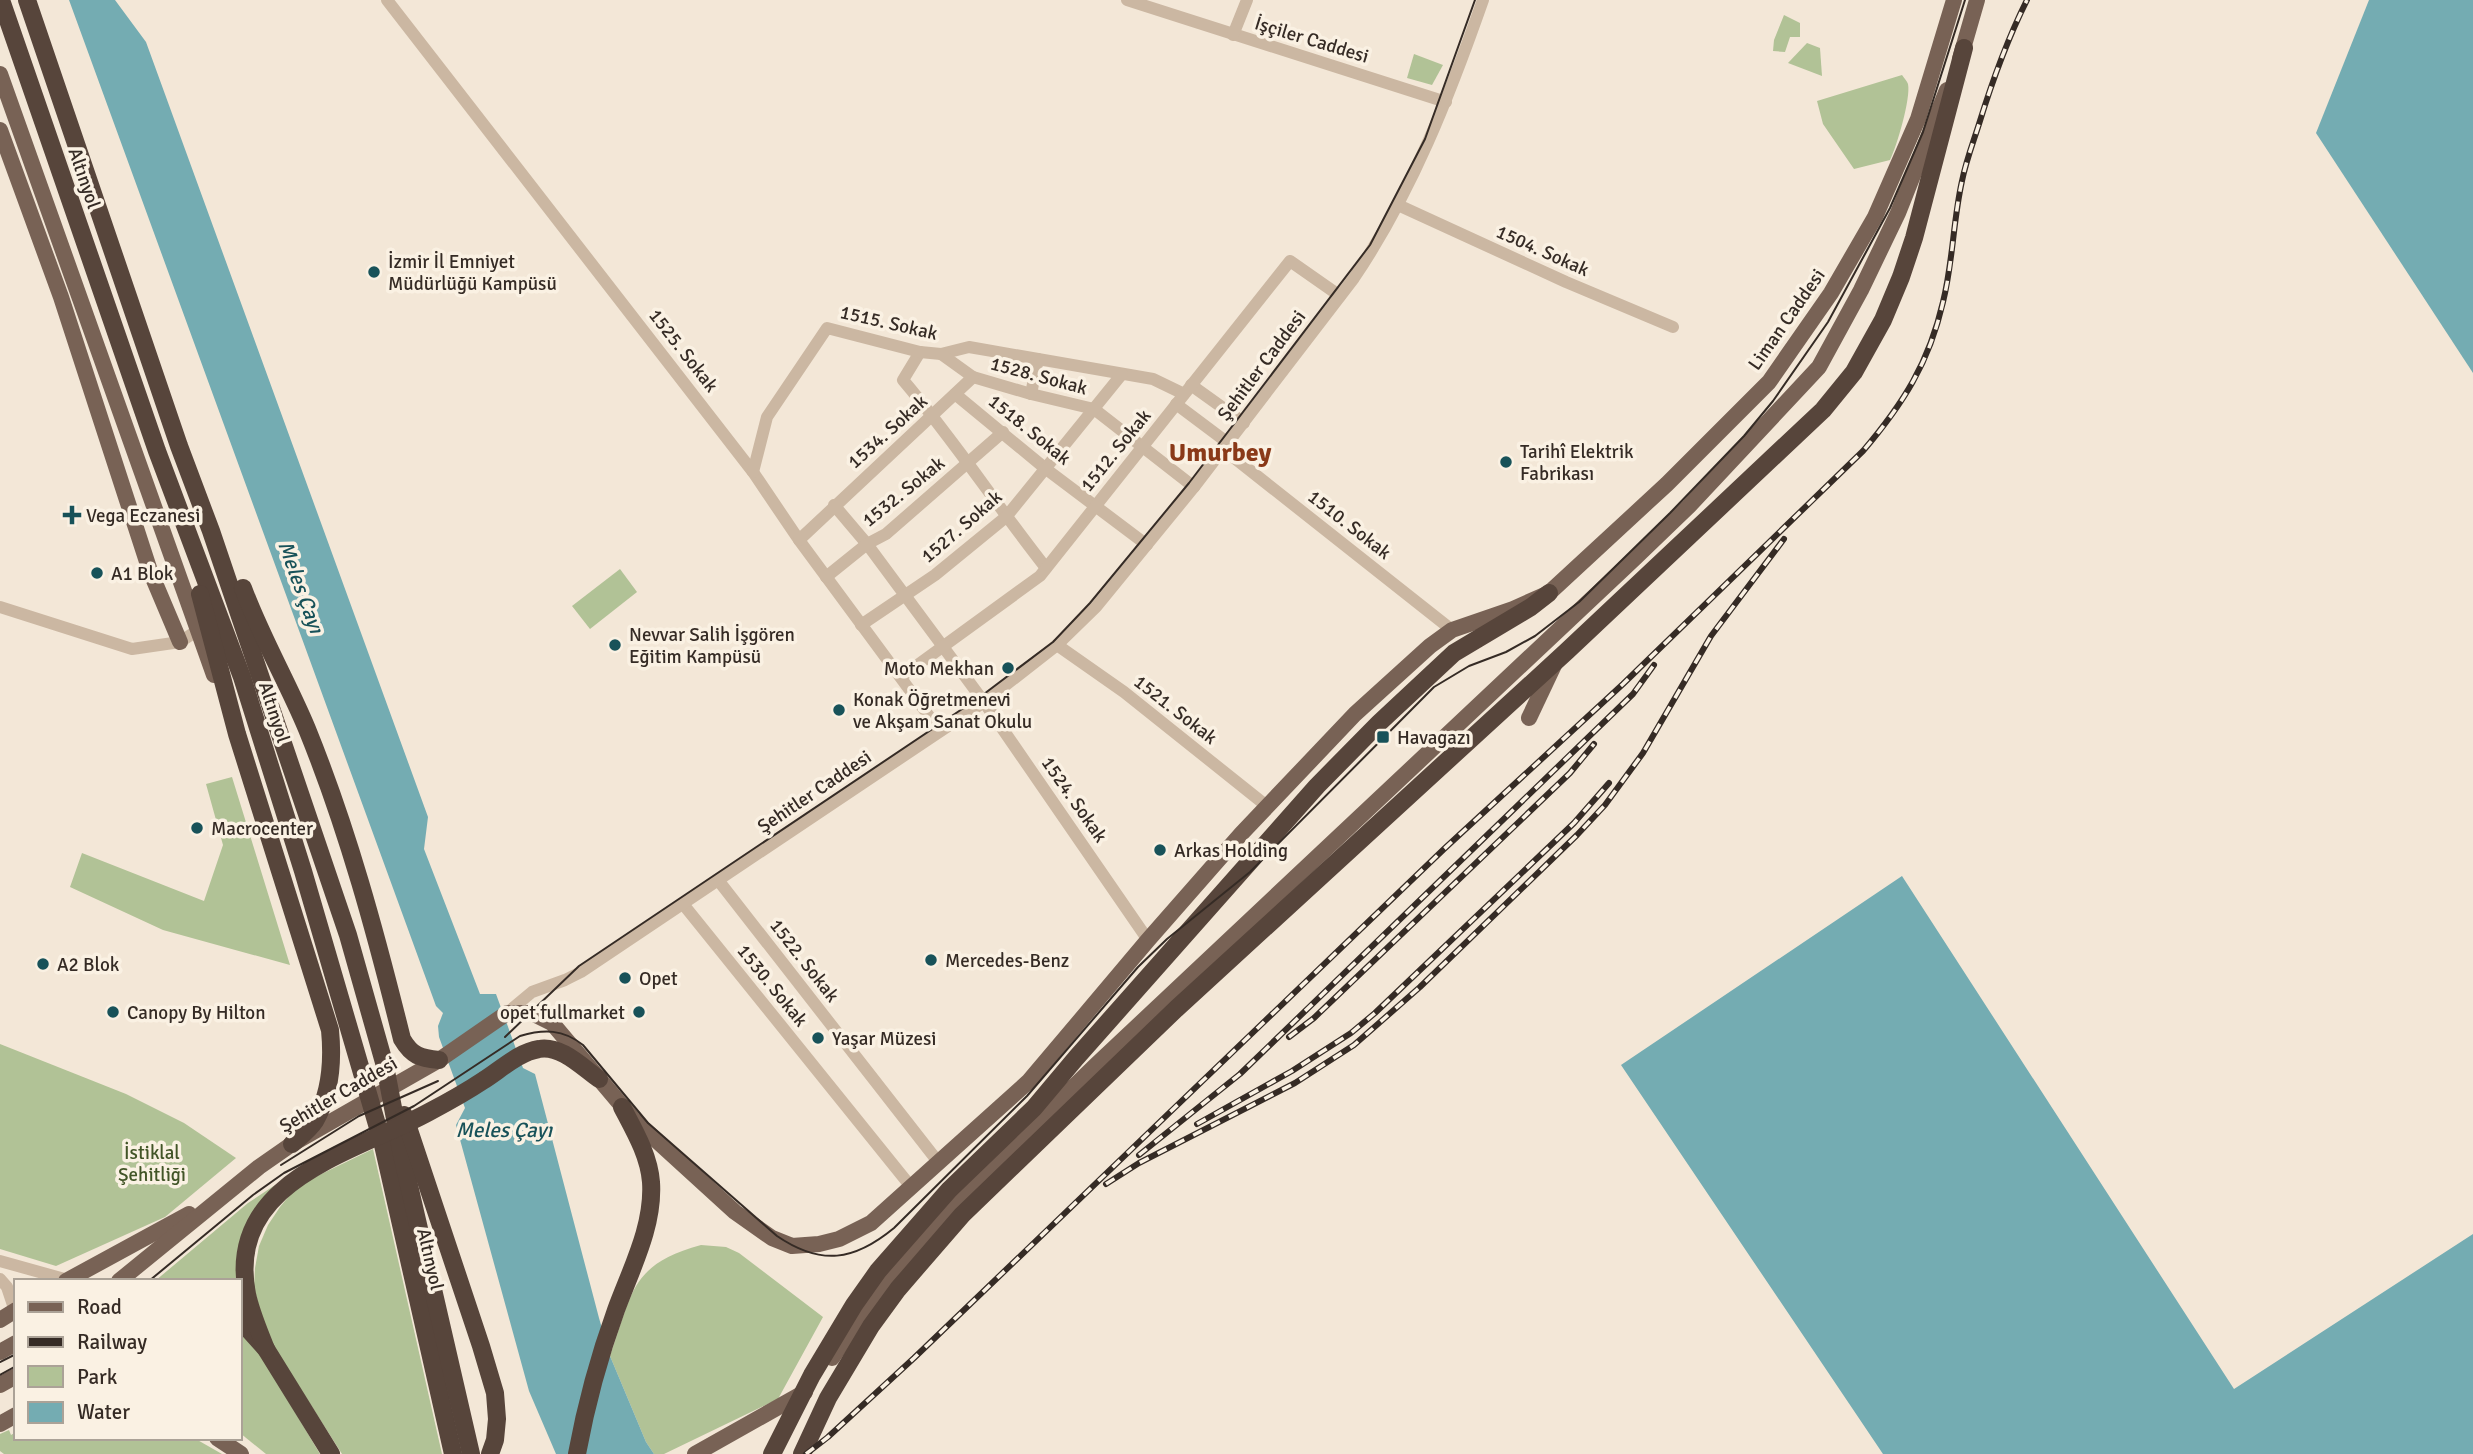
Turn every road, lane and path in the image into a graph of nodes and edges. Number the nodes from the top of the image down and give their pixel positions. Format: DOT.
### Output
graph roads {
  1 [pos="1,0"];
  2 [pos="27,0"];
  3 [pos="387,0"];
  4 [pos="1127,0"];
  5 [pos="1247,0"];
  6 [pos="1483,0"];
  7 [pos="1954,0"];
  8 [pos="1977,0"];
  9 [pos="1233,35"];
  10 [pos="1964,48"];
  11 [pos="0,74"];
  12 [pos="1446,102"];
  13 [pos="0,130"];
  14 [pos="1398,205"];
  15 [pos="1340,296"];
  16 [pos="1673,327"];
  17 [pos="920,352"];
  18 [pos="942,354"];
  19 [pos="1038,359"];
  20 [pos="1122,374"];
  21 [pos="973,377"];
  22 [pos="955,394"];
  23 [pos="1031,394"];
  24 [pos="1184,395"];
  25 [pos="1094,409"];
  26 [pos="933,415"];
  27 [pos="1244,424"];
  28 [pos="1003,432"];
  29 [pos="1143,446"];
  30 [pos="1226,446"];
  31 [pos="966,463"];
  32 [pos="1046,469"];
  33 [pos="753,472"];
  34 [pos="1194,487"];
  35 [pos="176,502"];
  36 [pos="834,505"];
  37 [pos="1096,505"];
  38 [pos="1006,517"];
  39 [pos="211,531"];
  40 [pos="799,540"];
  41 [pos="867,544"];
  42 [pos="1147,545"];
  43 [pos="1046,568"];
  44 [pos="826,577"];
  45 [pos="1549,593"];
  46 [pos="905,595"];
  47 [pos="0,607"];
  48 [pos="1579,612"];
  49 [pos="861,625"];
  50 [pos="198,629"];
  51 [pos="1452,630"];
  52 [pos="180,642"];
  53 [pos="1057,645"];
  54 [pos="943,648"];
  55 [pos="901,677"];
  56 [pos="984,702"];
  57 [pos="1529,718"];
  58 [pos="940,732"];
  59 [pos="237,734"];
  60 [pos="1268,807"];
  61 [pos="718,880"];
  62 [pos="683,904"];
  63 [pos="1148,940"];
  64 [pos="507,1013"];
  65 [pos="439,1060"];
  66 [pos="385,1066"];
  67 [pos="599,1079"];
  68 [pos="622,1107"];
  69 [pos="292,1144"];
  70 [pos="939,1163"];
  71 [pos="912,1188"];
  72 [pos="216,1200"];
  73 [pos="0,1261"];
  74 [pos="0,1279"];
  75 [pos="63,1279"];
  76 [pos="69,1279"];
  77 [pos="121,1279"];
  78 [pos="14,1308"];
  79 [pos="242,1322"];
  80 [pos="266,1349"];
  81 [pos="220,1440"];
  82 [pos="233,1440"];
  83 [pos="241,1454"];
  84 [pos="248,1454"];
  85 [pos="331,1454"];
  86 [pos="453,1454"];
  87 [pos="471,1454"];
  88 [pos="489,1454"];
  89 [pos="577,1454"];
  90 [pos="695,1454"];
  91 [pos="772,1454"];
  92 [pos="802,1454"];
  1 -- 35 [label="highway, Altınyol"];
  2 -- 39 [label="highway, Altınyol"];
  3 -- 33 [label="street, 1525. Sokak"];
  4 -- 9 [label="street, İşçiler Caddesi"];
  5 -- 9 [label="street"];
  6 -- 12 [label="street, Şehitler Caddesi"];
  7 -- 45 [label="main road, Liman Caddesi"];
  8 -- 10 [label="main road"];
  9 -- 12 [label="street, İşçiler Caddesi"];
  10 -- 48 [label="main road"];
  10 -- 92 [label="highway"];
  11 -- 50 [label="main road"];
  12 -- 14 [label="street, Şehitler Caddesi"];
  13 -- 52 [label="main road"];
  14 -- 15 [label="street, Şehitler Caddesi"];
  14 -- 16 [label="street, 1504. Sokak"];
  15 -- 24 [label="street, 1512. Sokak"];
  15 -- 27 [label="street, Şehitler Caddesi"];
  17 -- 18 [label="street, 1515. Sokak"];
  17 -- 26 [label="street"];
  17 -- 33 [label="street, 1515. Sokak"];
  18 -- 19 [label="street, 1515. Sokak"];
  18 -- 21 [label="street"];
  19 -- 20 [label="street, 1515. Sokak"];
  19 -- 23 [label="street"];
  20 -- 24 [label="street, 1515. Sokak"];
  20 -- 25 [label="street, 1527. Sokak"];
  21 -- 22 [label="street, 1534. Sokak"];
  21 -- 23 [label="street, 1528. Sokak"];
  22 -- 26 [label="street, 1534. Sokak"];
  22 -- 28 [label="street, 1518. Sokak"];
  23 -- 25 [label="street, 1528. Sokak"];
  24 -- 27 [label="street, 1515. Sokak"];
  24 -- 29 [label="street, 1512. Sokak"];
  24 -- 30 [label="street, 1510. Sokak"];
  25 -- 29 [label="street, 1528. Sokak"];
  25 -- 32 [label="street, 1527. Sokak"];
  26 -- 31 [label="street"];
  26 -- 36 [label="street, 1534. Sokak"];
  27 -- 30 [label="street, Şehitler Caddesi"];
  28 -- 31 [label="street, 1532. Sokak"];
  28 -- 32 [label="street, 1518. Sokak"];
  29 -- 34 [label="street, 1528. Sokak"];
  29 -- 37 [label="street, 1512. Sokak"];
  30 -- 34 [label="street, Şehitler Caddesi"];
  30 -- 51 [label="street, 1510. Sokak"];
  31 -- 38 [label="street"];
  31 -- 41 [label="street, 1532. Sokak"];
  32 -- 37 [label="street, 1518. Sokak"];
  32 -- 38 [label="street, 1527. Sokak"];
  33 -- 40 [label="street, 1525. Sokak"];
  34 -- 42 [label="street, Şehitler Caddesi"];
  35 -- 59 [label="highway"];
  35 -- 86 [label="highway, Altınyol"];
  36 -- 40 [label="street, 1534. Sokak"];
  36 -- 41 [label="street, 1524. Sokak"];
  37 -- 42 [label="street, 1518. Sokak"];
  37 -- 43 [label="street, 1512. Sokak"];
  38 -- 43 [label="street"];
  38 -- 46 [label="street, 1527. Sokak"];
  39 -- 65 [label="highway"];
  39 -- 66 [label="highway, Altınyol"];
  40 -- 44 [label="street, 1525. Sokak"];
  41 -- 44 [label="street, 1532. Sokak"];
  41 -- 46 [label="street, 1524. Sokak"];
  42 -- 53 [label="street, Şehitler Caddesi"];
  43 -- 54 [label="street, 1512. Sokak"];
  44 -- 49 [label="street, 1525. Sokak"];
  45 -- 51 [label="main road, Liman Caddesi"];
  45 -- 91 [label="highway"];
  46 -- 49 [label="street, 1527. Sokak"];
  46 -- 54 [label="street, 1524. Sokak"];
  47 -- 52 [label="street"];
  48 -- 57 [label="main road"];
  48 -- 90 [label="main road"];
  49 -- 55 [label="street, 1525. Sokak"];
  50 -- 52 [label="street"];
  50 -- 59 [label="main road"];
  51 -- 60 [label="main road, Liman Caddesi"];
  53 -- 56 [label="street, Şehitler Caddesi"];
  53 -- 60 [label="street, 1521. Sokak"];
  54 -- 55 [label="street, 1512. Sokak"];
  54 -- 56 [label="street, 1524. Sokak"];
  55 -- 58 [label="street, 1525. Sokak"];
  56 -- 58 [label="street, Şehitler Caddesi"];
  56 -- 63 [label="street, 1524. Sokak"];
  58 -- 61 [label="street, Şehitler Caddesi"];
  59 -- 69 [label="highway"];
  60 -- 63 [label="main road, Liman Caddesi"];
  61 -- 62 [label="street, Şehitler Caddesi"];
  61 -- 70 [label="street, 1522. Sokak"];
  62 -- 64 [label="street, Şehitler Caddesi"];
  62 -- 71 [label="street, 1530. Sokak"];
  63 -- 70 [label="main road, Liman Caddesi"];
  64 -- 65 [label="main road, Şehitler Caddesi"];
  64 -- 67 [label="main road, Liman Caddesi"];
  65 -- 69 [label="main road, Şehitler Caddesi"];
  66 -- 87 [label="highway, Altınyol"];
  66 -- 88 [label="highway"];
  67 -- 68 [label="main road, Liman Caddesi"];
  67 -- 80 [label="highway"];
  68 -- 71 [label="main road, Liman Caddesi"];
  68 -- 89 [label="highway"];
  69 -- 72 [label="main road, Şehitler Caddesi"];
  70 -- 71 [label="main road, Liman Caddesi"];
  72 -- 76 [label="main road"];
  72 -- 77 [label="main road, Şehitler Caddesi"];
  73 -- 75 [label="street"];
  74 -- 78 [label="street"];
  79 -- 80 [label="highway"];
  80 -- 85 [label="highway"];
  81 -- 83 [label="main road"];
  82 -- 84 [label="main road"];
}
